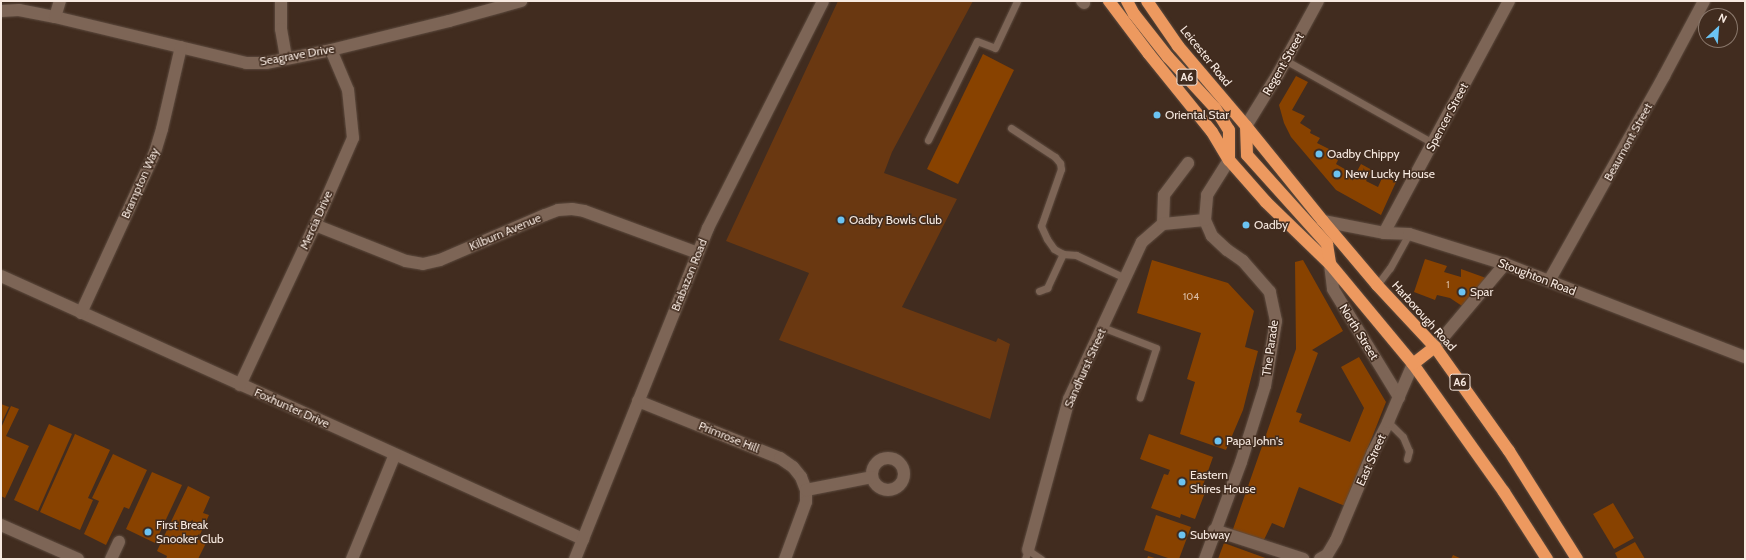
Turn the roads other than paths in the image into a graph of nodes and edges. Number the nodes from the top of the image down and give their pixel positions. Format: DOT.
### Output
graph roads {
  1 [pos="60,1"];
  2 [pos="281,1"];
  3 [pos="521,1"];
  4 [pos="823,1"];
  5 [pos="1018,1"];
  6 [pos="1111,1"];
  7 [pos="1127,1"];
  8 [pos="1147,1"];
  9 [pos="1318,1"];
  10 [pos="1509,1"];
  11 [pos="1704,1"];
  12 [pos="1,11"];
  13 [pos="55,17"];
  14 [pos="181,47"];
  15 [pos="331,50"];
  16 [pos="286,58"];
  17 [pos="1285,60"];
  18 [pos="1246,126"];
  19 [pos="1011,128"];
  20 [pos="928,140"];
  21 [pos="1433,143"];
  22 [pos="1229,160"];
  23 [pos="1188,163"];
  24 [pos="1206,220"];
  25 [pos="1323,222"];
  26 [pos="1163,224"];
  27 [pos="315,225"];
  28 [pos="1384,234"];
  29 [pos="1409,234"];
  30 [pos="698,252"];
  31 [pos="1063,254"];
  32 [pos="1330,264"];
  33 [pos="1504,264"];
  34 [pos="1,276"];
  35 [pos="1125,278"];
  36 [pos="1549,282"];
  37 [pos="1377,285"];
  38 [pos="1039,291"];
  39 [pos="81,313"];
  40 [pos="1102,327"];
  41 [pos="1435,347"];
  42 [pos="1745,357"];
  43 [pos="1413,364"];
  44 [pos="240,385"];
  45 [pos="1140,397"];
  46 [pos="1399,397"];
  47 [pos="638,401"];
  48 [pos="1388,422"];
  49 [pos="395,454"];
  50 [pos="1407,459"];
  51 [pos="872,477"];
  52 [pos="806,490"];
  53 [pos="1,525"];
  54 [pos="1214,530"];
  55 [pos="583,539"];
  56 [pos="119,542"];
  57 [pos="1026,554"];
  58 [pos="1323,558"];
  59 [pos="78,559"];
  60 [pos="111,559"];
  61 [pos="352,559"];
  62 [pos="575,559"];
  63 [pos="785,559"];
  64 [pos="1041,559"];
  65 [pos="1205,559"];
  66 [pos="1303,559"];
  67 [pos="1547,559"];
  68 [pos="1576,559"];
  1 -- 13 [label="street"];
  2 -- 16 [label="street"];
  3 -- 15 [label="street, Seagrave Drive"];
  4 -- 30 [label="street, Brabazon Road"];
  5 -- 20 [label="lane"];
  6 -- 22 [label="highway, A6"];
  7 -- 22 [label="highway, A6"];
  8 -- 18 [label="highway, Leicester Road / A6"];
  9 -- 17 [label="street, Regent Street"];
  10 -- 21 [label="street, Spencer Street"];
  11 -- 36 [label="street, Beaumont Street"];
  12 -- 13 [label="street, Seagrave Drive"];
  13 -- 14 [label="street, Seagrave Drive"];
  14 -- 16 [label="street, Seagrave Drive"];
  14 -- 39 [label="street, Brampton Way"];
  15 -- 16 [label="street, Seagrave Drive"];
  15 -- 27 [label="street, Mercia Drive"];
  17 -- 18 [label="street, Regent Street"];
  17 -- 21 [label="lane"];
  18 -- 22 [label="highway"];
  18 -- 25 [label="highway, Harborough Road / A6"];
  18 -- 32 [label="highway"];
  19 -- 31 [label="lane"];
  21 -- 28 [label="street, Spencer Street"];
  22 -- 24 [label="street, The Parade"];
  22 -- 32 [label="highway, A6"];
  23 -- 26 [label="street"];
  24 -- 26 [label="street"];
  24 -- 54 [label="street, The Parade"];
  25 -- 28 [label="street, Stoughton Road"];
  25 -- 37 [label="highway, Harborough Road / A6"];
  26 -- 35 [label="street, Sandhurst Street"];
  27 -- 30 [label="street, Kilburn Avenue"];
  27 -- 44 [label="street, Mercia Drive"];
  28 -- 29 [label="street, Stoughton Road"];
  29 -- 33 [label="street, Stoughton Road"];
  29 -- 37 [label="lane"];
  30 -- 47 [label="street, Brabazon Road"];
  31 -- 35 [label="lane"];
  31 -- 38 [label="lane"];
  32 -- 43 [label="highway, A6"];
  32 -- 46 [label="street, North Street"];
  33 -- 36 [label="street, Stoughton Road"];
  33 -- 41 [label="street"];
  34 -- 39 [label="street, Foxhunter Drive"];
  35 -- 40 [label="street, Sandhurst Street"];
  36 -- 42 [label="street, Stoughton Road"];
  37 -- 41 [label="highway, Harborough Road / A6"];
  39 -- 44 [label="street, Foxhunter Drive"];
  40 -- 45 [label="lane"];
  40 -- 57 [label="street, Sandhurst Street"];
  41 -- 43 [label="highway"];
  41 -- 68 [label="highway, Harborough Road / A6"];
  43 -- 46 [label="street, East Street"];
  43 -- 67 [label="highway, A6"];
  44 -- 49 [label="street, Foxhunter Drive"];
  46 -- 48 [label="street, East Street"];
  47 -- 52 [label="street, Primrose Hill"];
  47 -- 55 [label="street, Brabazon Road"];
  48 -- 50 [label="lane"];
  48 -- 58 [label="street, East Street"];
  49 -- 55 [label="street, Foxhunter Drive"];
  49 -- 61 [label="street"];
  51 -- 52 [label="street"];
  52 -- 63 [label="street"];
  53 -- 59 [label="street"];
  54 -- 65 [label="street, The Parade"];
  54 -- 66 [label="street"];
  55 -- 62 [label="street, Brabazon Road"];
  56 -- 60 [label="street"];
  57 -- 64 [label="lane"];
}
